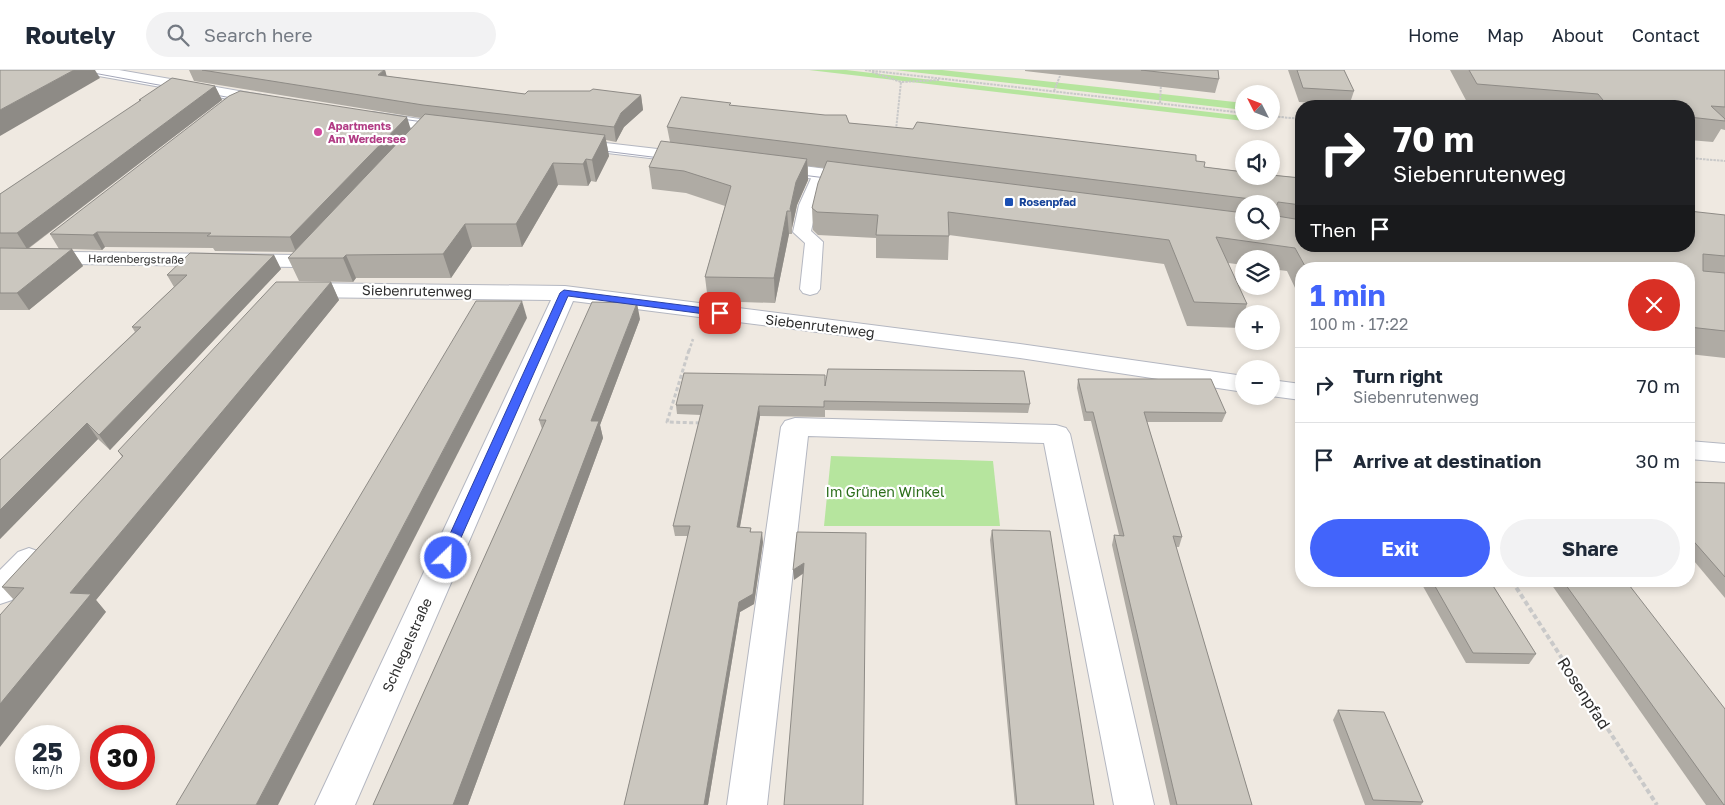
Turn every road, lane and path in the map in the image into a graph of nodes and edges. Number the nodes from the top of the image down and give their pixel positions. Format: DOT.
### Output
graph roads {
  1 [pos="93,70"];
  2 [pos="866,70"];
  3 [pos="1060,76"];
  4 [pos="1162,78"];
  5 [pos="948,79"];
  6 [pos="901,82"];
  7 [pos="1054,91"];
  8 [pos="243,97"];
  9 [pos="279,103"];
  10 [pos="1160,103"];
  11 [pos="220,110"];
  12 [pos="1235,112"];
  13 [pos="350,114"];
  14 [pos="1280,117"];
  15 [pos="1295,118"];
  16 [pos="427,126"];
  17 [pos="470,131"];
  18 [pos="896,132"];
  19 [pos="412,141"];
  20 [pos="557,142"];
  21 [pos="1695,158"];
  22 [pos="713,161"];
  23 [pos="1725,161"];
  24 [pos="752,166"];
  25 [pos="821,174"];
  26 [pos="874,181"];
  27 [pos="58,239"];
  28 [pos="0,257"];
  29 [pos="34,257"];
  30 [pos="278,286"];
  31 [pos="810,289"];
  32 [pos="564,293"];
  33 [pos="702,311"];
  34 [pos="1235,383"];
  35 [pos="1280,389"];
  36 [pos="1295,391"];
  37 [pos="707,424"];
  38 [pos="1695,450"];
  39 [pos="1725,453"];
  40 [pos="46,541"];
  41 [pos="1516,587"];
  42 [pos="0,591"];
  43 [pos="335,805"];
  44 [pos="747,805"];
  45 [pos="1134,805"];
  46 [pos="1657,805"];
  1 -- 8 [label="street"];
  2 -- 5 [label="path"];
  2 -- 6 [label="path"];
  3 -- 7 [label="path"];
  4 -- 10 [label="path"];
  5 -- 6 [label="path"];
  5 -- 7 [label="path"];
  6 -- 18 [label="path"];
  7 -- 10 [label="path"];
  8 -- 9 [label="street"];
  8 -- 11 [label="street"];
  10 -- 12 [label="path"];
  13 -- 16 [label="street"];
  14 -- 15 [label="path"];
  16 -- 17 [label="street"];
  16 -- 19 [label="street"];
  20 -- 22 [label="street"];
  21 -- 23 [label="path"];
  24 -- 25 [label="street"];
  25 -- 26 [label="street"];
  25 -- 31 [label="lane"];
  27 -- 29 [label="street"];
  28 -- 29 [label="street, Hardenbergstraße"];
  29 -- 30 [label="street, Hardenbergstraße"];
  30 -- 32 [label="street, Siebenrutenweg"];
  32 -- 33 [label="street, Siebenrutenweg"];
  32 -- 43 [label="street, Schlegelstraße"];
  33 -- 34 [label="street, Siebenrutenweg"];
  33 -- 37 [label="path"];
  35 -- 36 [label="street"];
  38 -- 39 [label="street"];
  40 -- 42 [label="street"];
  41 -- 46 [label="path, Rosenpfad"];
  44 -- 45 [label="street"];
}
